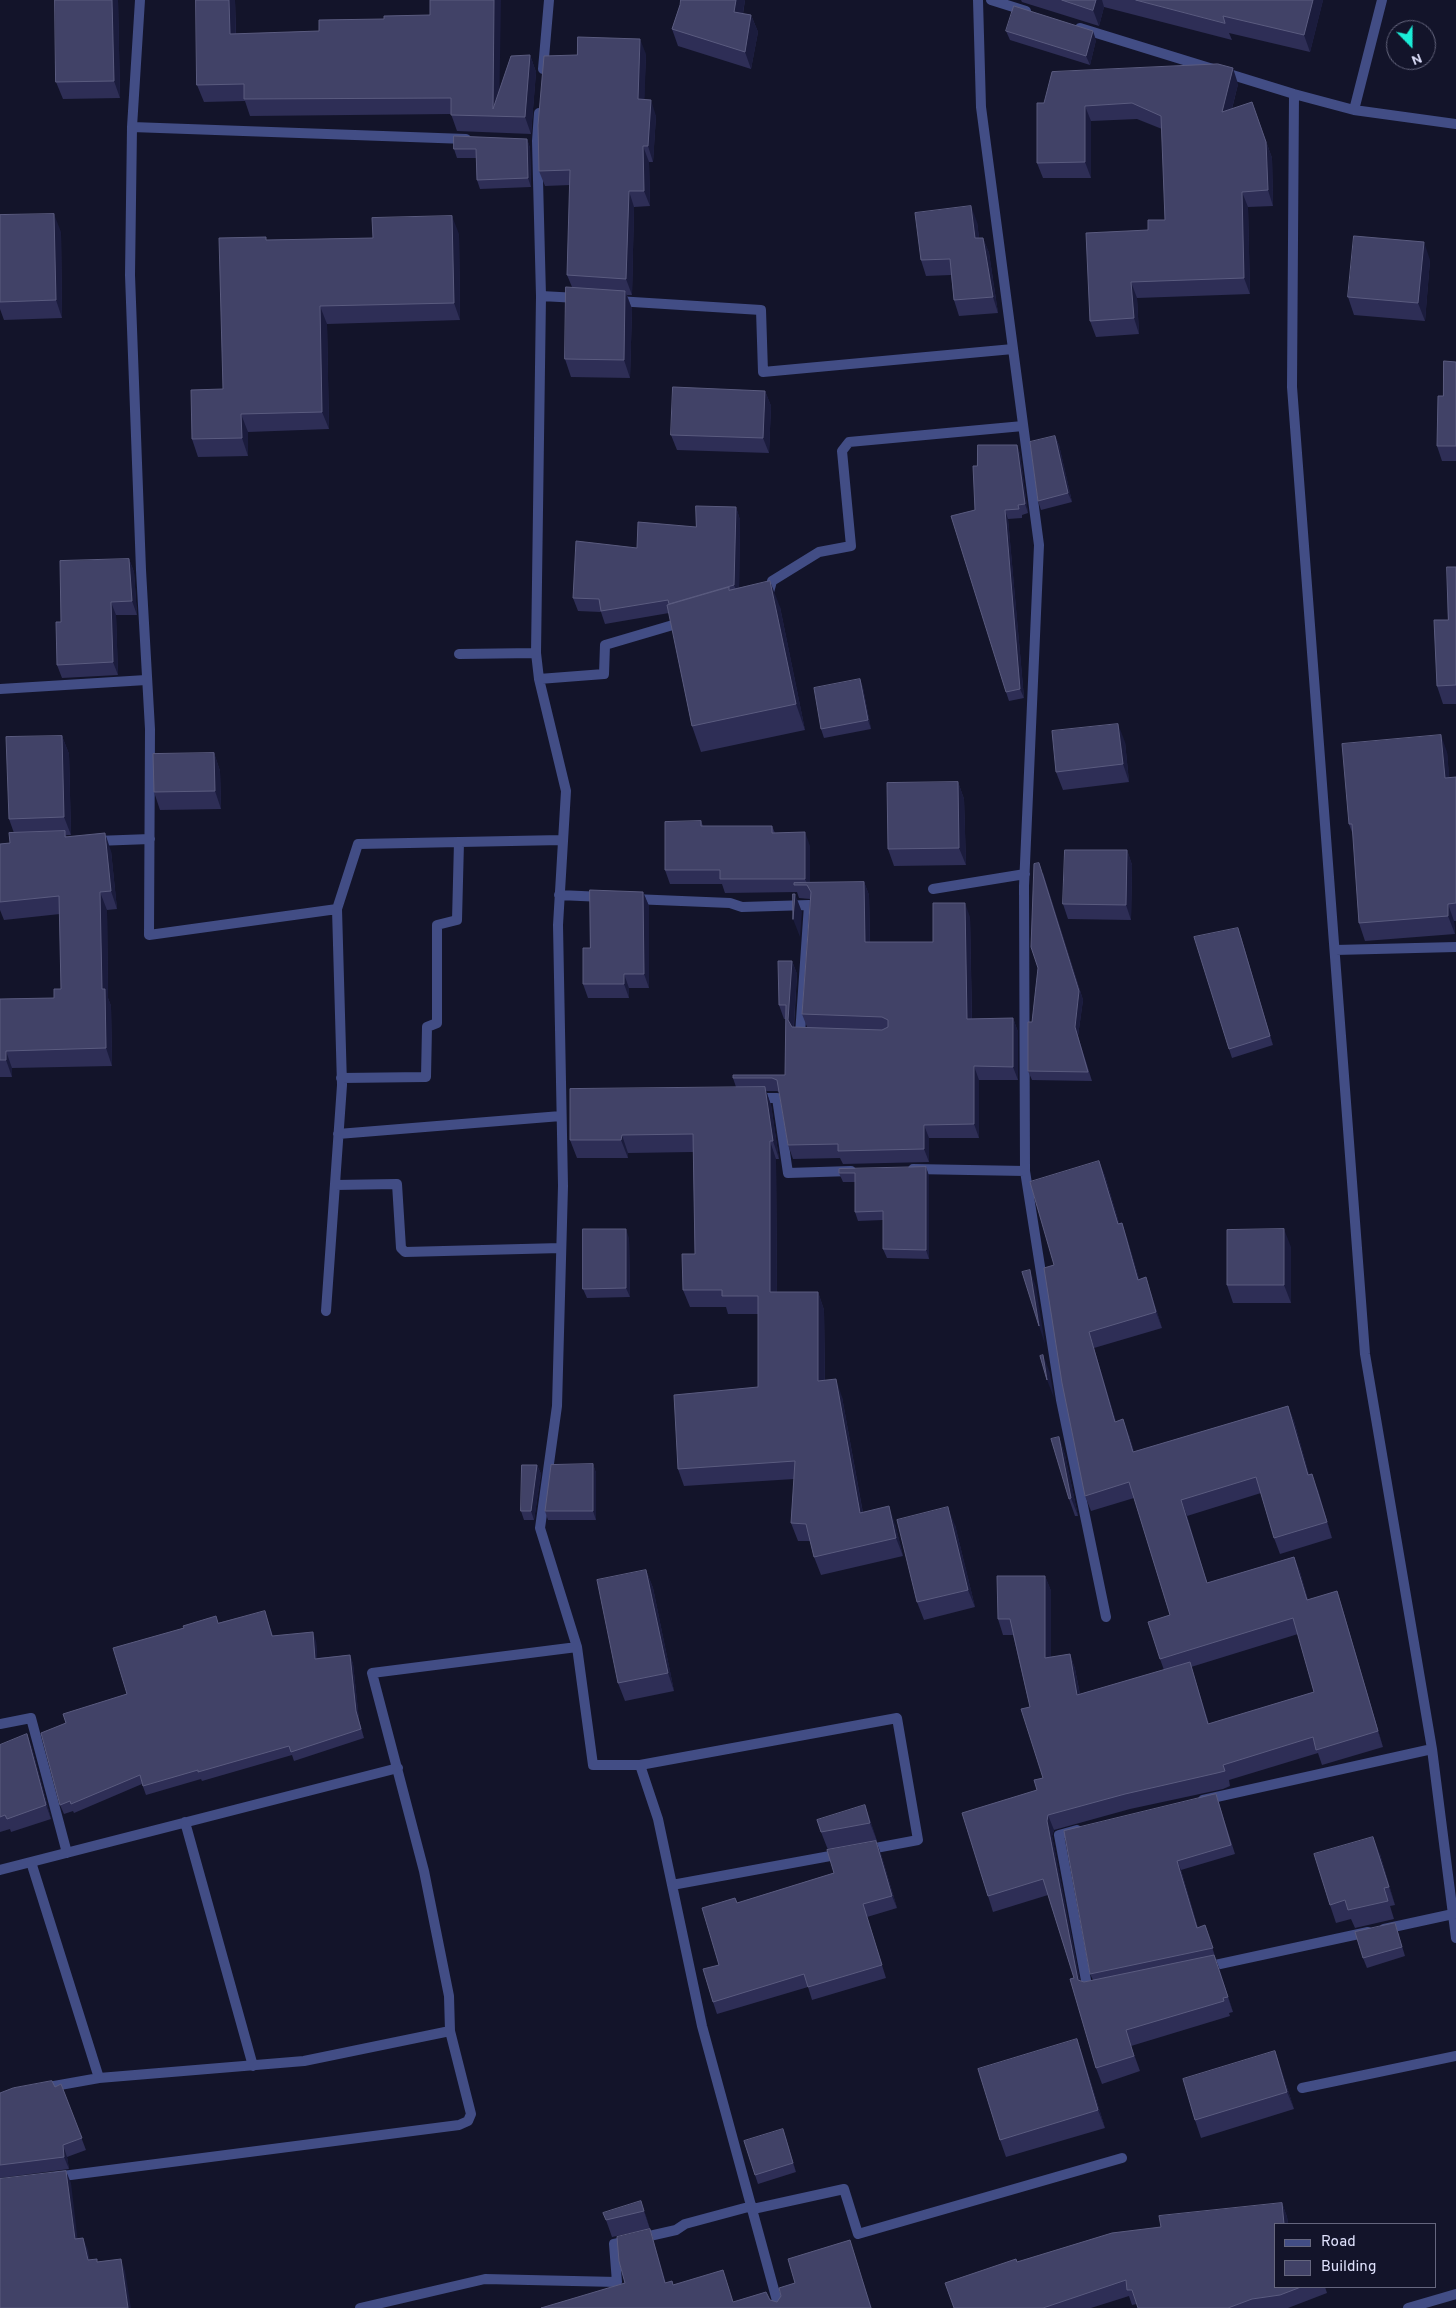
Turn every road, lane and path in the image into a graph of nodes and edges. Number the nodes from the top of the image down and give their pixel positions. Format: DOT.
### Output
graph roads {
  1 [pos="140,0"];
  2 [pos="549,0"];
  3 [pos="978,0"];
  4 [pos="991,0"];
  5 [pos="1382,0"];
  6 [pos="1038,14"];
  7 [pos="1066,23"];
  8 [pos="543,75"];
  9 [pos="1294,94"];
  10 [pos="540,104"];
  11 [pos="1354,110"];
  12 [pos="1456,124"];
  13 [pos="132,127"];
  14 [pos="481,139"];
  15 [pos="542,296"];
  16 [pos="589,299"];
  17 [pos="608,300"];
  18 [pos="1013,349"];
  19 [pos="1023,426"];
  20 [pos="761,599"];
  21 [pos="696,618"];
  22 [pos="536,653"];
  23 [pos="459,654"];
  24 [pos="146,680"];
  25 [pos="539,680"];
  26 [pos="0,689"];
  27 [pos="150,839"];
  28 [pos="562,840"];
  29 [pos="84,841"];
  30 [pos="459,842"];
  31 [pos="1025,874"];
  32 [pos="933,889"];
  33 [pos="559,895"];
  34 [pos="337,909"];
  35 [pos="1456,948"];
  36 [pos="1335,950"];
  37 [pos="820,1035"];
  38 [pos="341,1078"];
  39 [pos="748,1098"];
  40 [pos="561,1116"];
  41 [pos="338,1134"];
  42 [pos="900,1169"];
  43 [pos="863,1170"];
  44 [pos="1025,1171"];
  45 [pos="335,1185"];
  46 [pos="561,1248"];
  47 [pos="326,1311"];
  48 [pos="1106,1617"];
  49 [pos="578,1647"];
  50 [pos="0,1724"];
  51 [pos="1432,1749"];
  52 [pos="640,1765"];
  53 [pos="398,1768"];
  54 [pos="1190,1803"];
  55 [pos="185,1822"];
  56 [pos="1087,1828"];
  57 [pos="67,1852"];
  58 [pos="31,1862"];
  59 [pos="0,1870"];
  60 [pos="672,1885"];
  61 [pos="1453,1914"];
  62 [pos="1456,1938"];
  63 [pos="1194,1969"];
  64 [pos="1098,1989"];
  65 [pos="450,2031"];
  66 [pos="1456,2056"];
  67 [pos="254,2066"];
  68 [pos="99,2078"];
  69 [pos="1302,2088"];
  70 [pos="36,2089"];
  71 [pos="1122,2158"];
  72 [pos="48,2178"];
  73 [pos="752,2207"];
  74 [pos="1456,2294"];
  75 [pos="360,2308"];
  76 [pos="779,2308"];
  77 [pos="1408,2308"];
  1 -- 13 [label="street"];
  2 -- 8 [label="street"];
  3 -- 18 [label="street"];
  4 -- 6 [label="street"];
  5 -- 11 [label="street"];
  7 -- 9 [label="street"];
  9 -- 11 [label="street"];
  9 -- 36 [label="street"];
  10 -- 15 [label="street"];
  11 -- 12 [label="street"];
  13 -- 14 [label="street"];
  13 -- 24 [label="street"];
  15 -- 16 [label="street"];
  15 -- 22 [label="street"];
  17 -- 18 [label="street"];
  18 -- 19 [label="street"];
  19 -- 20 [label="street"];
  19 -- 31 [label="street"];
  21 -- 25 [label="street"];
  22 -- 23 [label="street"];
  22 -- 25 [label="street"];
  24 -- 26 [label="street"];
  24 -- 27 [label="street"];
  25 -- 28 [label="street"];
  27 -- 29 [label="street"];
  27 -- 34 [label="street"];
  28 -- 30 [label="street"];
  28 -- 33 [label="street"];
  30 -- 34 [label="street"];
  30 -- 38 [label="street"];
  31 -- 32 [label="street"];
  31 -- 44 [label="street"];
  33 -- 37 [label="street"];
  33 -- 40 [label="street"];
  34 -- 38 [label="street"];
  35 -- 36 [label="street"];
  36 -- 51 [label="street"];
  38 -- 41 [label="street"];
  39 -- 43 [label="street"];
  40 -- 41 [label="street"];
  40 -- 46 [label="street"];
  41 -- 45 [label="street"];
  42 -- 44 [label="street"];
  44 -- 48 [label="street"];
  45 -- 46 [label="street"];
  45 -- 47 [label="street"];
  46 -- 49 [label="street"];
  49 -- 52 [label="street"];
  49 -- 53 [label="street"];
  50 -- 57 [label="street"];
  51 -- 54 [label="street"];
  51 -- 61 [label="street"];
  52 -- 60 [label="street"];
  52 -- 60 [label="street"];
  53 -- 55 [label="street"];
  53 -- 65 [label="street"];
  55 -- 57 [label="street"];
  55 -- 67 [label="street"];
  56 -- 64 [label="street"];
  57 -- 58 [label="street"];
  58 -- 59 [label="street"];
  58 -- 68 [label="street"];
  60 -- 73 [label="street"];
  61 -- 62 [label="street"];
  61 -- 63 [label="street"];
  65 -- 67 [label="street"];
  65 -- 72 [label="street"];
  66 -- 69 [label="street"];
  67 -- 68 [label="street"];
  68 -- 70 [label="street"];
  71 -- 73 [label="street"];
  73 -- 75 [label="street"];
  73 -- 76 [label="street"];
  74 -- 77 [label="street"];
}
